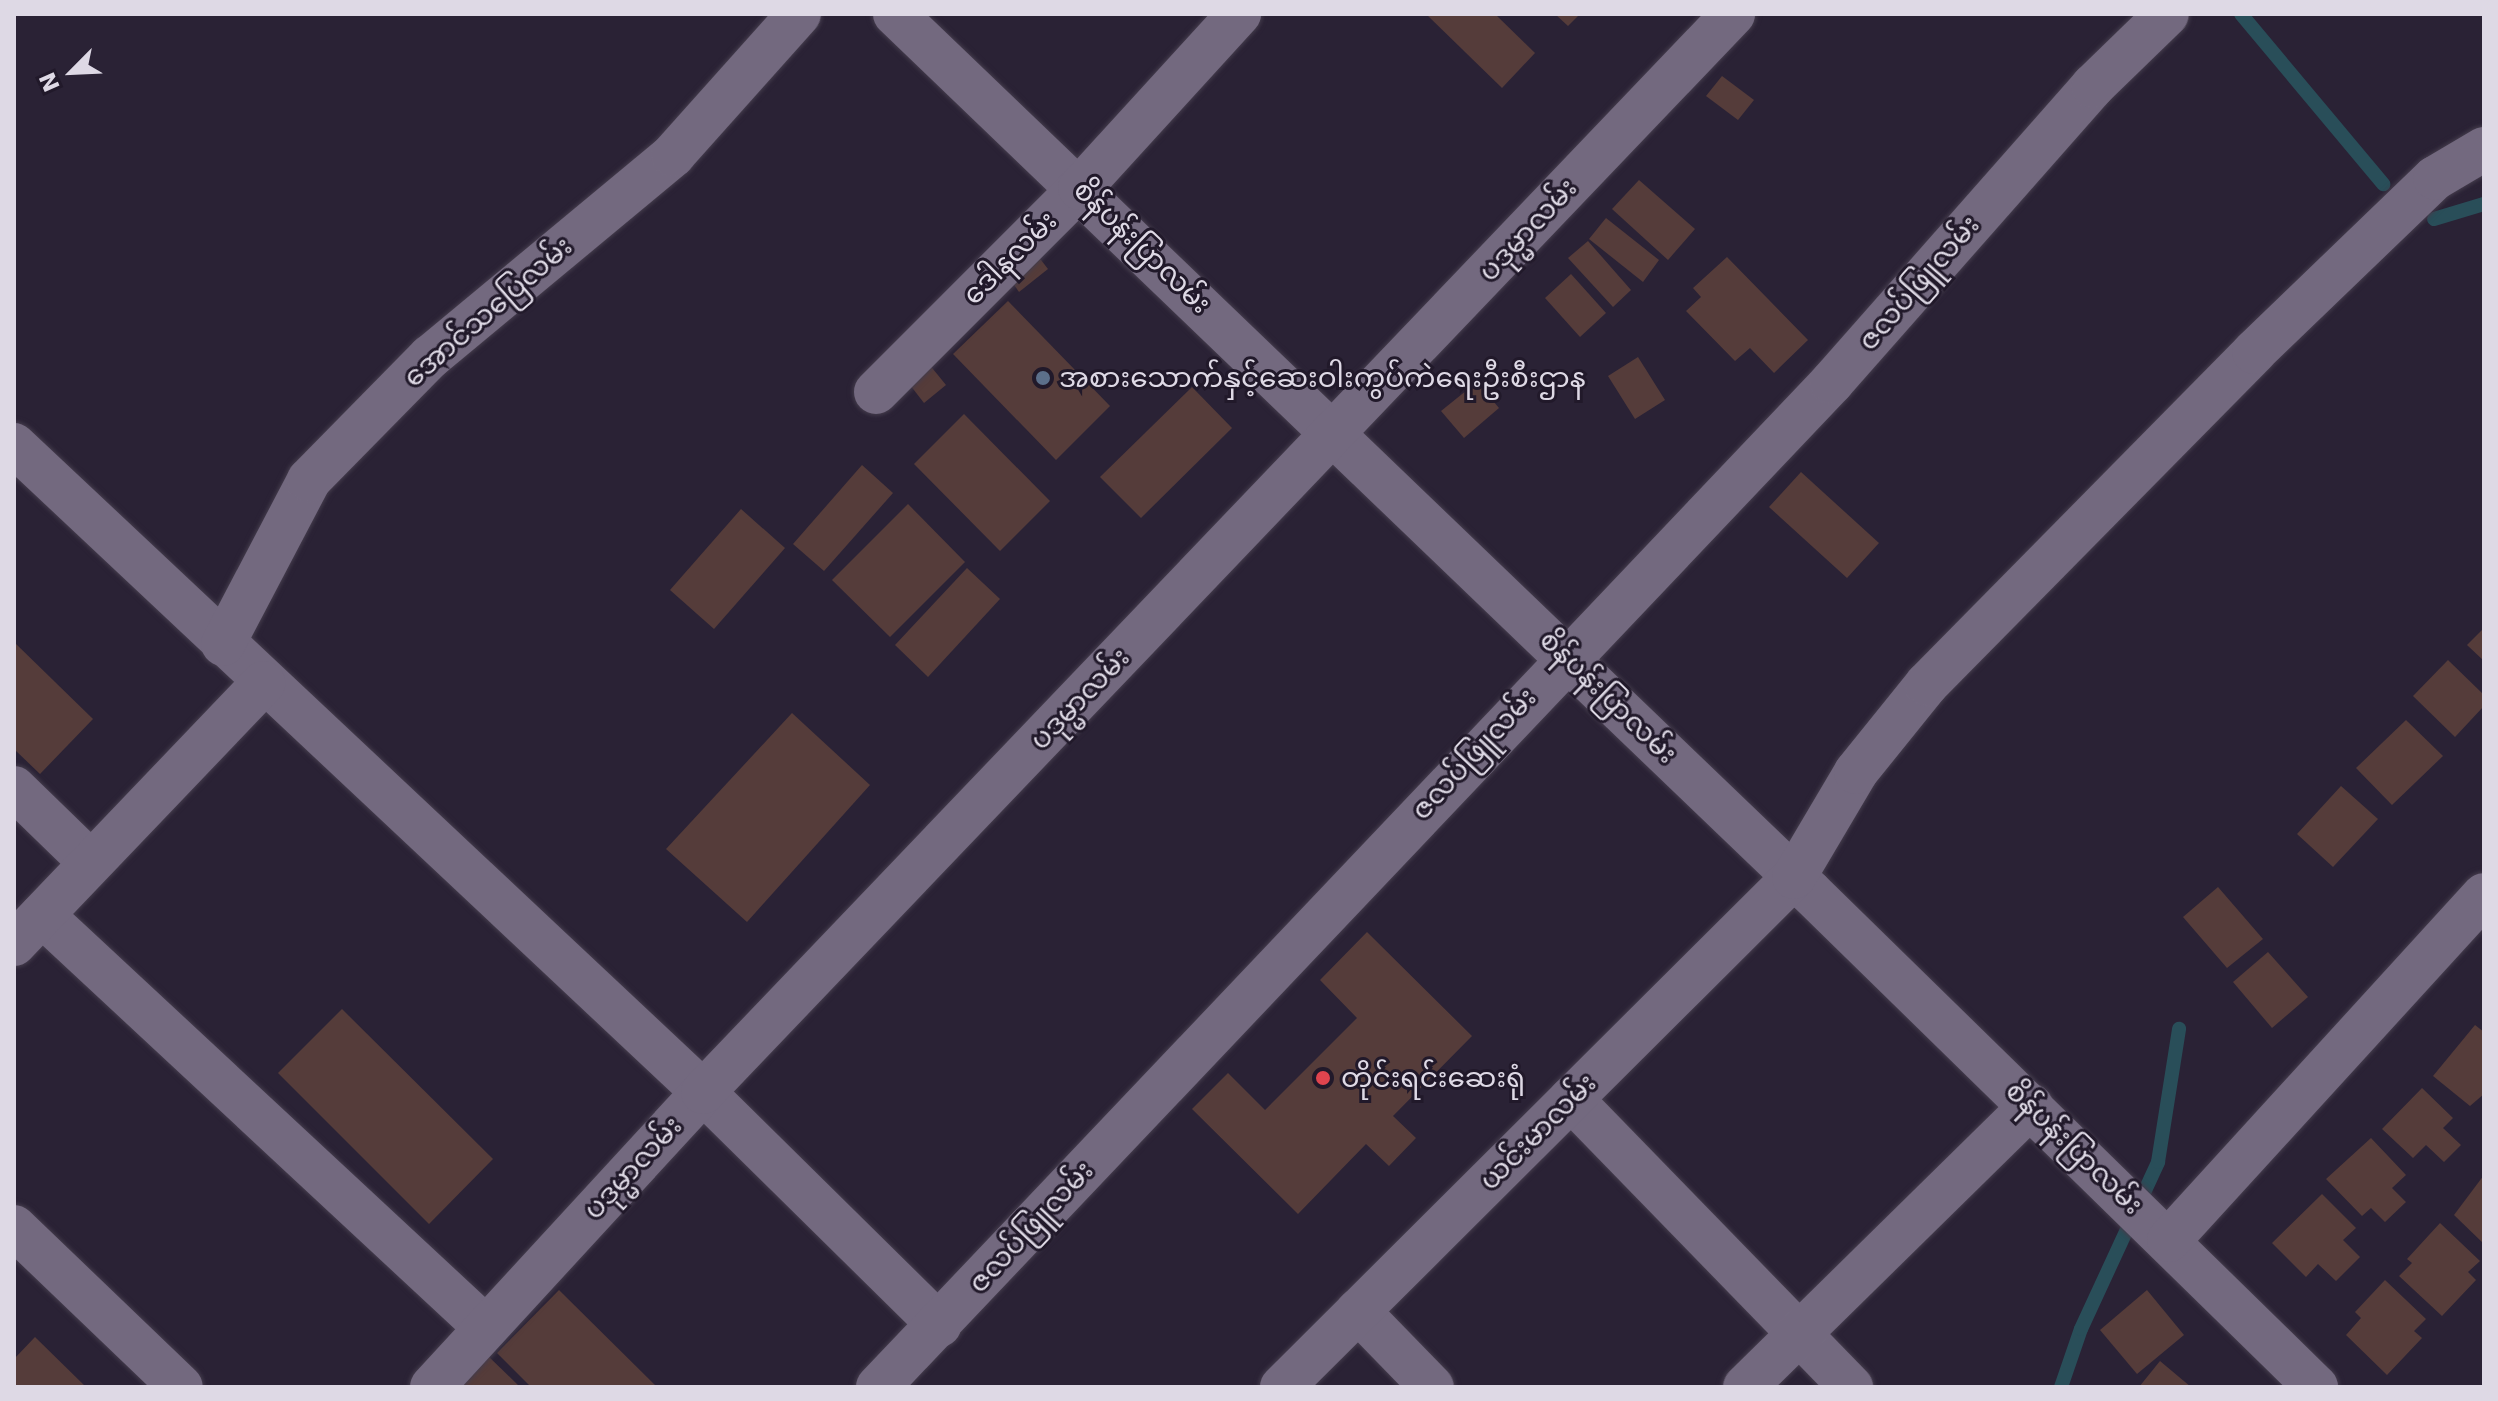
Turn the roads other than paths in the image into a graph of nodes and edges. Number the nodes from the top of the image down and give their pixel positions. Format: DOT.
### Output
graph roads {
  1 [pos="799,14"];
  2 [pos="895,14"];
  3 [pos="1239,14"];
  4 [pos="1733,14"];
  5 [pos="2167,14"];
  6 [pos="2484,149"];
  7 [pos="1080,188"];
  8 [pos="876,392"];
  9 [pos="1335,434"];
  10 [pos="14,445"];
  11 [pos="223,644"];
  12 [pos="1566,656"];
  13 [pos="263,683"];
  14 [pos="14,788"];
  15 [pos="91,863"];
  16 [pos="1794,877"];
  17 [pos="2484,895"];
  18 [pos="28,929"];
  19 [pos="703,1092"];
  20 [pos="1571,1099"];
  21 [pos="2031,1106"];
  22 [pos="14,1227"];
  23 [pos="2169,1240"];
  24 [pos="1358,1311"];
  25 [pos="939,1325"];
  26 [pos="486,1328"];
  27 [pos="1798,1332"];
  28 [pos="181,1387"];
  29 [pos="432,1387"];
  30 [pos="878,1387"];
  31 [pos="1282,1387"];
  32 [pos="1432,1387"];
  33 [pos="1745,1387"];
  34 [pos="1851,1387"];
  35 [pos="2316,1387"];
  1 -- 11 [label="street, အောင်သပြေလမ်း"];
  2 -- 7 [label="street, စိန်ပန်းပြာလမ်း"];
  3 -- 7 [label="street, ဒေါနလမ်း"];
  4 -- 9 [label="street, ပဒုမ္မာလမ်း"];
  5 -- 12 [label="street, ဇလပ်ဖြူလမ်း"];
  6 -- 16 [label="street, ယင်းမာလမ်း"];
  7 -- 8 [label="street, ဒေါနလမ်း"];
  7 -- 9 [label="street, စိန်ပန်းပြာလမ်း"];
  9 -- 12 [label="street, စိန်ပန်းပြာလမ်း"];
  9 -- 19 [label="street, ပဒုမ္မာလမ်း"];
  10 -- 11 [label="street"];
  11 -- 13 [label="street"];
  12 -- 16 [label="street, စိန်ပန်းပြာလမ်း"];
  12 -- 25 [label="street, ဇလပ်ဖြူလမ်း"];
  13 -- 15 [label="street"];
  13 -- 19 [label="street"];
  14 -- 15 [label="street"];
  15 -- 18 [label="street"];
  16 -- 20 [label="street, ယင်းမာလမ်း"];
  16 -- 21 [label="street, စိန်ပန်းပြာလမ်း"];
  17 -- 23 [label="street"];
  18 -- 26 [label="street"];
  19 -- 25 [label="street"];
  19 -- 26 [label="street, ပဒုမ္မာလမ်း"];
  20 -- 24 [label="street, ယင်းမာလမ်း"];
  20 -- 27 [label="street"];
  21 -- 23 [label="street, စိန်ပန်းပြာလမ်း"];
  21 -- 27 [label="street"];
  22 -- 28 [label="street"];
  23 -- 35 [label="street, စိန်ပန်းပြာလမ်း"];
  24 -- 31 [label="street, ယင်းမာလမ်း"];
  24 -- 32 [label="street"];
  25 -- 30 [label="street, ဇလပ်ဖြူလမ်း"];
  26 -- 29 [label="street, ပဒုမ္မာလမ်း"];
  27 -- 33 [label="street"];
  27 -- 34 [label="street"];
}
